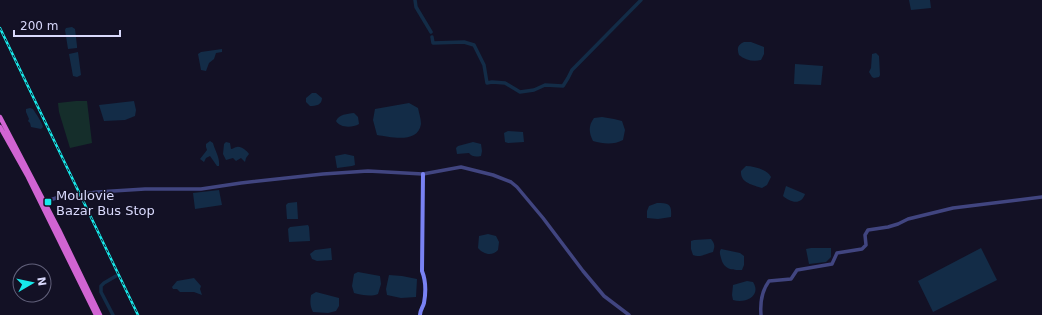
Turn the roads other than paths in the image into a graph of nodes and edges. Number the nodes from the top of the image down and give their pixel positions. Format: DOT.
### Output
graph roads {
  1 [pos="0,117"];
  2 [pos="0,127"];
  3 [pos="423,174"];
  4 [pos="1042,197"];
  5 [pos="43,203"];
  6 [pos="96,315"];
  7 [pos="100,315"];
  8 [pos="420,315"];
  9 [pos="629,315"];
  10 [pos="761,315"];
  1 -- 5 [label="highway"];
  2 -- 5 [label="highway"];
  3 -- 5 [label="street"];
  3 -- 8 [label="main road"];
  3 -- 9 [label="street"];
  4 -- 10 [label="street"];
  5 -- 6 [label="highway"];
  5 -- 7 [label="highway"];
}
